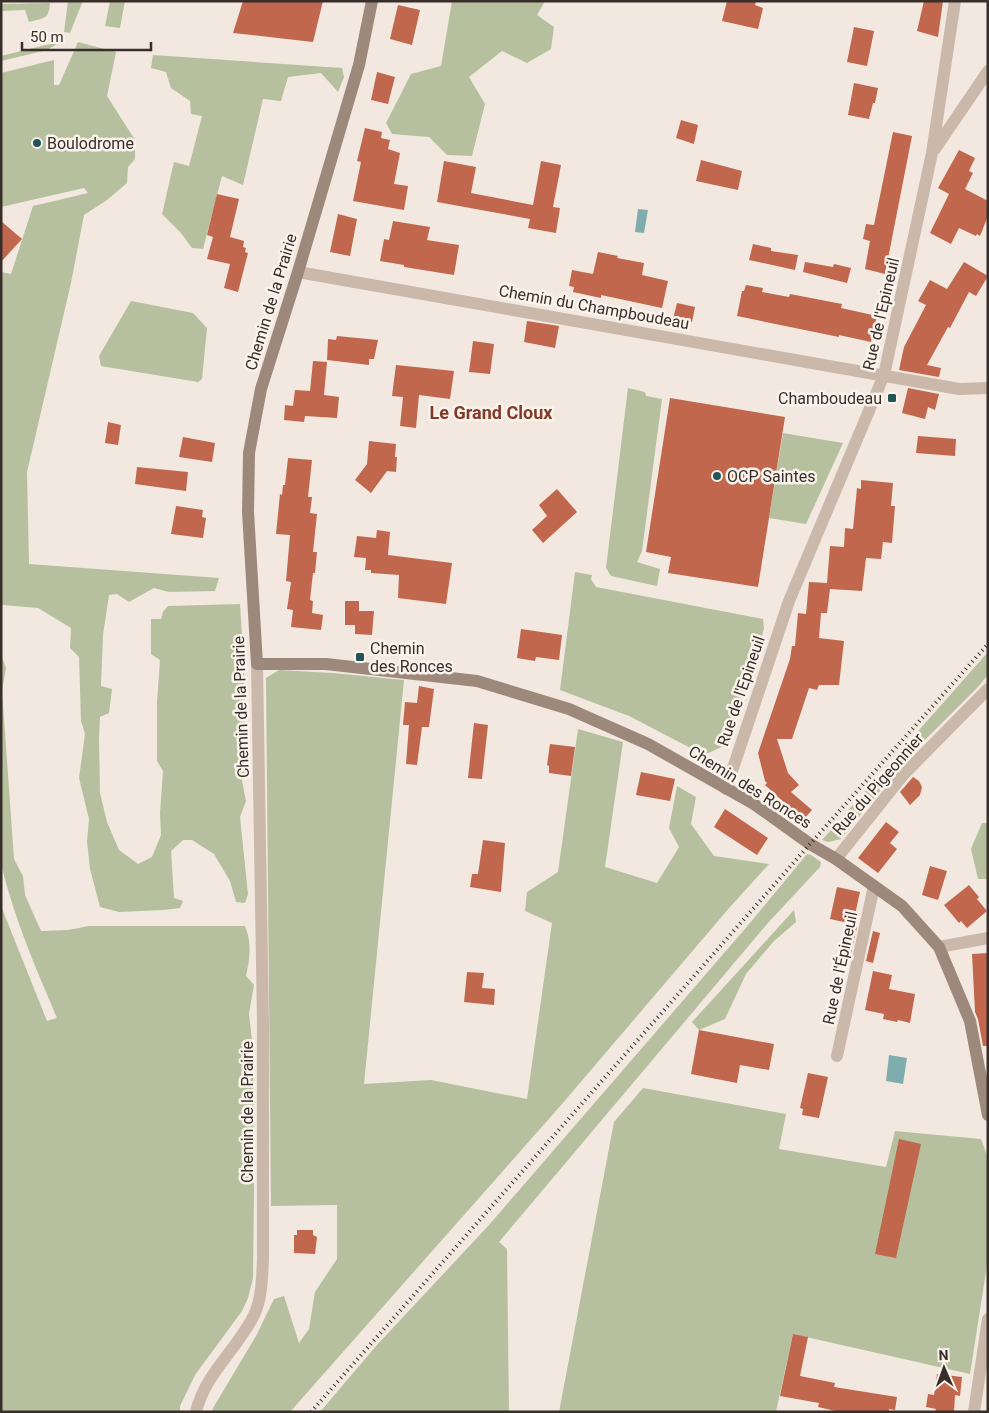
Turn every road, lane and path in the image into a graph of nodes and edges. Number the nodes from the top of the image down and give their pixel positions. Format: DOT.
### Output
graph roads {
  1 [pos="372,1"];
  2 [pos="955,1"];
  3 [pos="988,71"];
  4 [pos="932,153"];
  5 [pos="298,272"];
  6 [pos="884,375"];
  7 [pos="988,388"];
  8 [pos="257,664"];
  9 [pos="987,690"];
  10 [pos="726,789"];
  11 [pos="836,859"];
  12 [pos="874,886"];
  13 [pos="988,938"];
  14 [pos="939,947"];
  15 [pos="837,1056"];
  16 [pos="988,1115"];
  17 [pos="988,1319"];
  18 [pos="196,1412"];
  19 [pos="974,1412"];
  1 -- 5 [label="street, Chemin de la Prairie"];
  2 -- 4 [label="street, Rue de l'Epineuil"];
  3 -- 4 [label="street"];
  4 -- 6 [label="street, Rue de l'Epineuil"];
  5 -- 6 [label="street, Chemin du Champboudeau"];
  5 -- 8 [label="street, Chemin de la Prairie"];
  6 -- 7 [label="street, Chemin du Champboudeau"];
  6 -- 10 [label="street, Rue de l'Epineuil"];
  8 -- 10 [label="street, Chemin des Ronces"];
  8 -- 18 [label="street, Chemin de la Prairie"];
  9 -- 11 [label="street, Rue du Pigeonnier"];
  10 -- 11 [label="street, Chemin des Ronces"];
  11 -- 12 [label="street, Chemin des Ronces"];
  12 -- 14 [label="street, Chemin des Ronces"];
  12 -- 15 [label="street, Rue de l'Épineuil"];
  13 -- 14 [label="street"];
  14 -- 16 [label="street, Chemin des Ronces"];
  17 -- 19 [label="street"];
}
